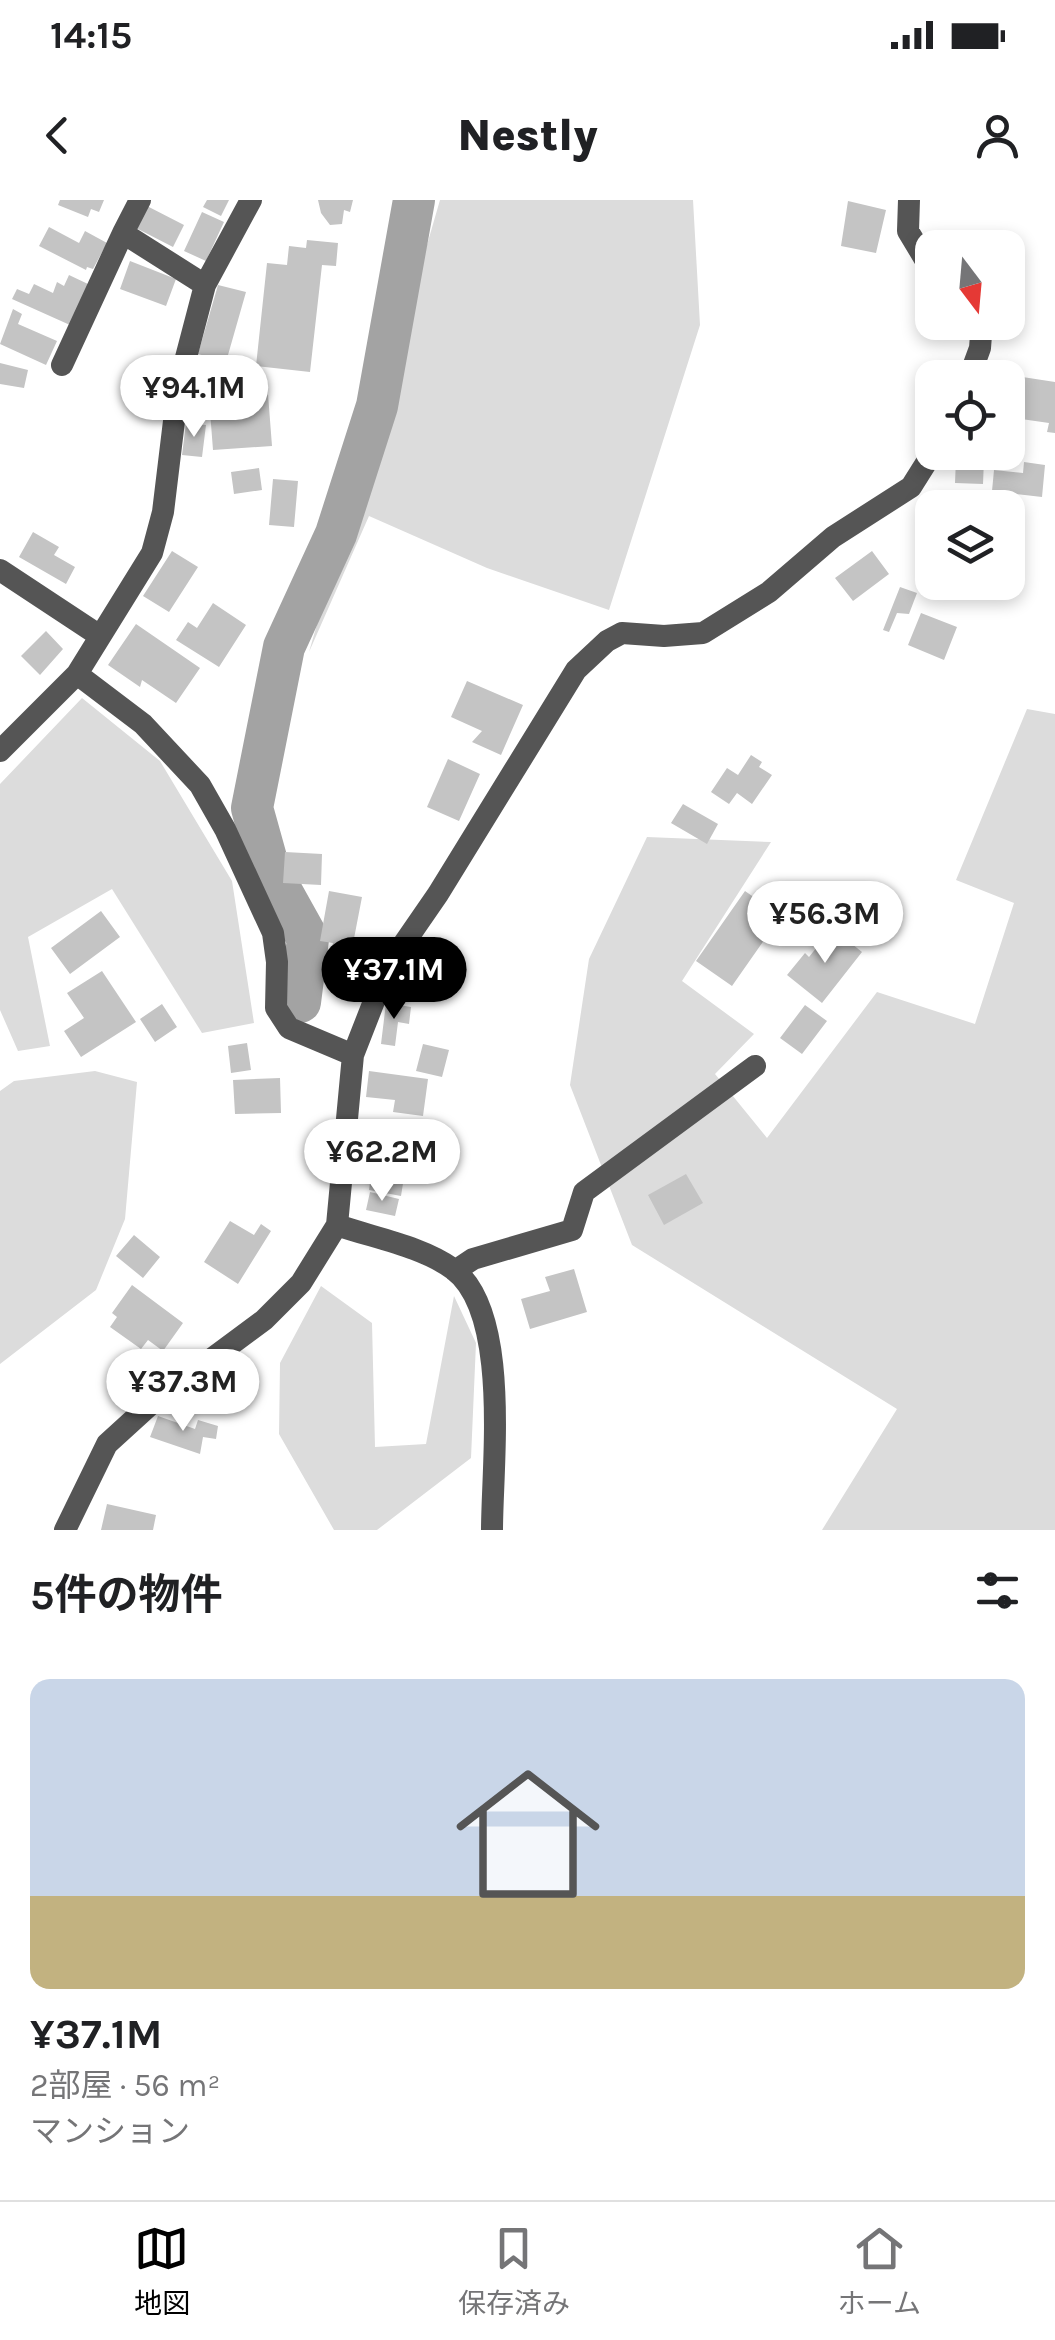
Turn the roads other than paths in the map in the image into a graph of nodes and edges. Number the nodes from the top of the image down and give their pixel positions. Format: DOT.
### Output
graph roads {
  1 [pos="140,200"];
  2 [pos="251,200"];
  3 [pos="909,200"];
  4 [pos="123,233"];
  5 [pos="915,243"];
  6 [pos="205,285"];
  7 [pos="62,365"];
  8 [pos="922,470"];
  9 [pos="0,570"];
  10 [pos="100,636"];
  11 [pos="78,674"];
  12 [pos="0,752"];
  13 [pos="353,1056"];
  14 [pos="755,1066"];
  15 [pos="338,1225"];
  16 [pos="455,1271"];
  17 [pos="65,1530"];
  18 [pos="492,1530"];
  1 -- 4 [label="street"];
  2 -- 6 [label="street"];
  3 -- 5 [label="street"];
  4 -- 6 [label="street"];
  4 -- 7 [label="street"];
  6 -- 10 [label="street"];
  8 -- 13 [label="street"];
  9 -- 10 [label="street"];
  10 -- 11 [label="street"];
  11 -- 12 [label="street"];
  11 -- 13 [label="street"];
  13 -- 15 [label="street"];
  14 -- 16 [label="street"];
  15 -- 16 [label="street"];
  15 -- 17 [label="street"];
  16 -- 18 [label="street"];
}
